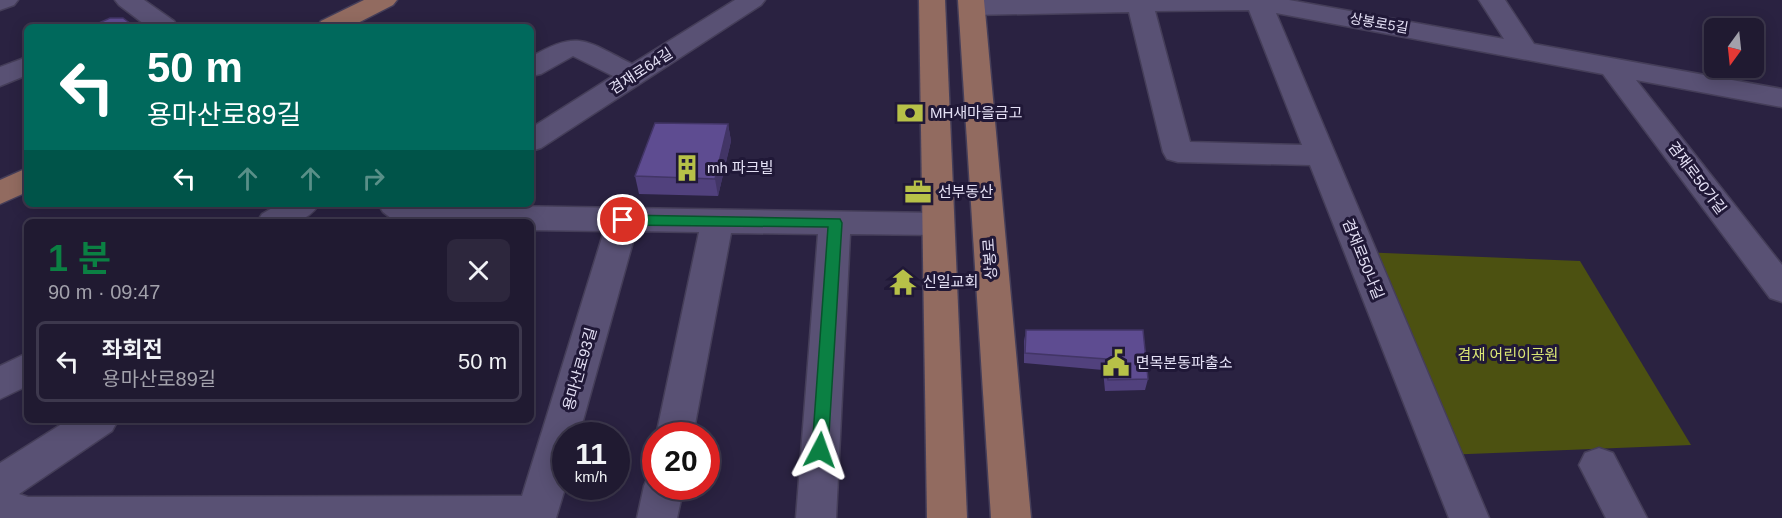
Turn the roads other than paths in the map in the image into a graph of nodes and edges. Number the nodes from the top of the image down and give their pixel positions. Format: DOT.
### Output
graph roads {
  1 [pos="5,0"];
  2 [pos="384,0"];
  3 [pos="752,0"];
  4 [pos="932,0"];
  5 [pos="1492,0"];
  6 [pos="1258,1"];
  7 [pos="0,2"];
  8 [pos="1078,3"];
  9 [pos="972,4"];
  10 [pos="1140,4"];
  11 [pos="336,24"];
  12 [pos="1524,49"];
  13 [pos="24,66"];
  14 [pos="534,66"];
  15 [pos="1612,67"];
  16 [pos="633,76"];
  17 [pos="0,77"];
  18 [pos="1782,98"];
  19 [pos="534,139"];
  20 [pos="1321,156"];
  21 [pos="24,181"];
  22 [pos="0,193"];
  23 [pos="298,207"];
  24 [pos="411,212"];
  25 [pos="278,219"];
  26 [pos="623,220"];
  27 [pos="717,221"];
  28 [pos="835,223"];
  29 [pos="938,224"];
  30 [pos="1782,289"];
  31 [pos="24,370"];
  32 [pos="0,384"];
  33 [pos="677,422"];
  34 [pos="94,423"];
  35 [pos="1599,465"];
  36 [pos="0,484"];
  37 [pos="0,499"];
  38 [pos="661,500"];
  39 [pos="96,517"];
  40 [pos="288,517"];
  41 [pos="383,517"];
  42 [pos="537,517"];
  43 [pos="657,518"];
  44 [pos="816,518"];
  45 [pos="946,518"];
  46 [pos="1011,518"];
  47 [pos="1469,518"];
  48 [pos="1627,518"];
  1 -- 7 [label="street"];
  2 -- 11 [label="main road"];
  3 -- 16 [label="street, 겸재로64길"];
  4 -- 29 [label="main road"];
  5 -- 12 [label="street"];
  6 -- 10 [label="street, 상봉로5길"];
  6 -- 12 [label="street, 상봉로5길"];
  6 -- 20 [label="street, 겸재로50나길"];
  8 -- 9 [label="street, 상봉로5길"];
  8 -- 10 [label="street, 상봉로5길"];
  9 -- 46 [label="main road, 상봉로"];
  10 -- 20 [label="street"];
  12 -- 15 [label="street, 상봉로5길"];
  13 -- 17 [label="street"];
  14 -- 16 [label="street"];
  15 -- 18 [label="street, 상봉로5길"];
  15 -- 30 [label="street, 겸재로50가길"];
  16 -- 19 [label="street, 겸재로64길"];
  20 -- 47 [label="street, 겸재로50나길"];
  21 -- 22 [label="main road"];
  23 -- 25 [label="street"];
  24 -- 26 [label="street"];
  26 -- 27 [label="street"];
  26 -- 42 [label="street, 용마산로93길"];
  27 -- 28 [label="street"];
  27 -- 33 [label="street"];
  28 -- 29 [label="street"];
  28 -- 44 [label="street"];
  29 -- 45 [label="main road"];
  31 -- 32 [label="street"];
  34 -- 36 [label="street"];
  35 -- 48 [label="street"];
  37 -- 39 [label="street"];
  38 -- 43 [label="street"];
  39 -- 40 [label="street"];
  40 -- 41 [label="street"];
  41 -- 42 [label="street"];
}
